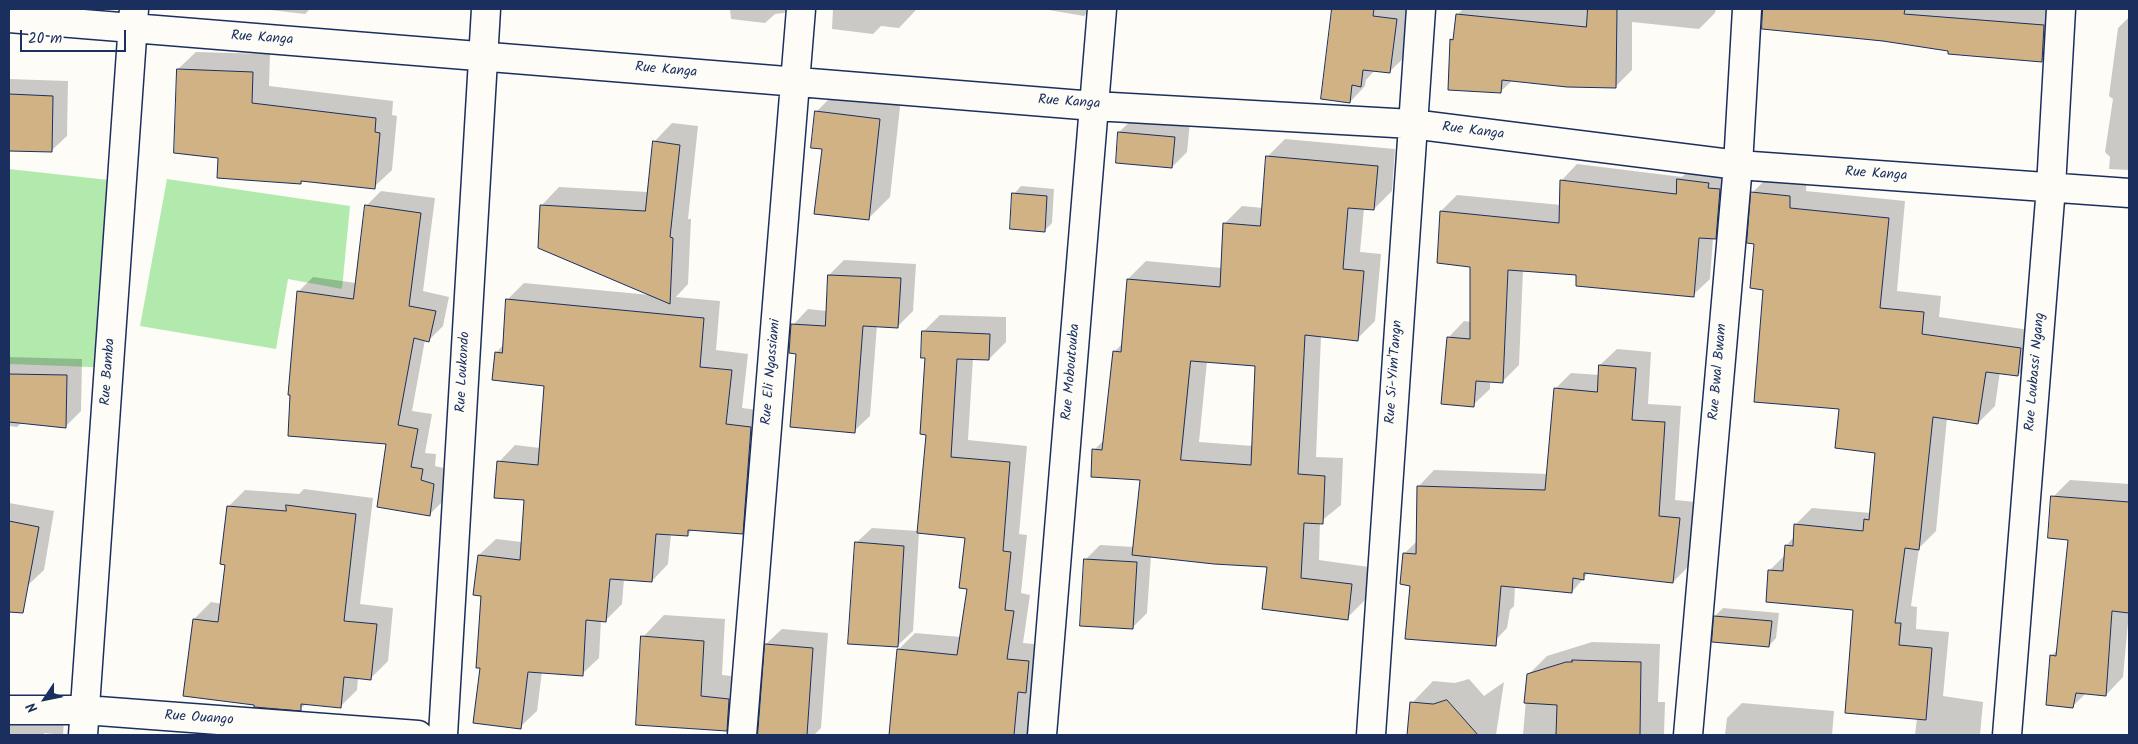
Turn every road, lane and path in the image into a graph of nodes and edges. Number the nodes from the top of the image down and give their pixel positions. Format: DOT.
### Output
graph roads {
  1 [pos="486,9"];
  2 [pos="801,9"];
  3 [pos="1102,9"];
  4 [pos="1421,9"];
  5 [pos="1747,9"];
  6 [pos="2061,9"];
  7 [pos="9,18"];
  8 [pos="134,19"];
  9 [pos="481,56"];
  10 [pos="796,81"];
  11 [pos="1094,106"];
  12 [pos="1412,124"];
  13 [pos="1738,165"];
  14 [pos="2051,187"];
  15 [pos="2129,193"];
  16 [pos="9,710"];
  17 [pos="84,723"];
  18 [pos="418,735"];
  19 [pos="444,735"];
  20 [pos="742,735"];
  21 [pos="1042,735"];
  22 [pos="1371,735"];
  23 [pos="1688,735"];
  24 [pos="2008,735"];
  1 -- 9 [label="street, Rue Loukondo"];
  2 -- 10 [label="street, Rue Eli Ngassiami"];
  3 -- 11 [label="street, Rue Moboutouba"];
  4 -- 12 [label="street, Rue Si-Yim'Tangn"];
  5 -- 13 [label="street, Rue Bwal Bwam"];
  6 -- 14 [label="street, Rue Loubassi Ngang"];
  7 -- 8 [label="street, Rue Kanga"];
  8 -- 9 [label="street, Rue Kanga"];
  8 -- 17 [label="street, Rue Bamba"];
  9 -- 10 [label="street, Rue Kanga"];
  9 -- 19 [label="street, Rue Loukondo"];
  10 -- 11 [label="street, Rue Kanga"];
  10 -- 20 [label="street, Rue Eli Ngassiami"];
  11 -- 12 [label="street, Rue Kanga"];
  11 -- 21 [label="street, Rue Moboutouba"];
  12 -- 13 [label="street, Rue Kanga"];
  12 -- 22 [label="street, Rue Si-Yim'Tangn"];
  13 -- 14 [label="street, Rue Kanga"];
  13 -- 23 [label="street, Rue Bwal Bwam"];
  14 -- 15 [label="street, Rue Kanga"];
  14 -- 24 [label="street, Rue Loubassi Ngang"];
  16 -- 17 [label="street, Rue Ouango"];
  17 -- 18 [label="street, Rue Ouango"];
}
